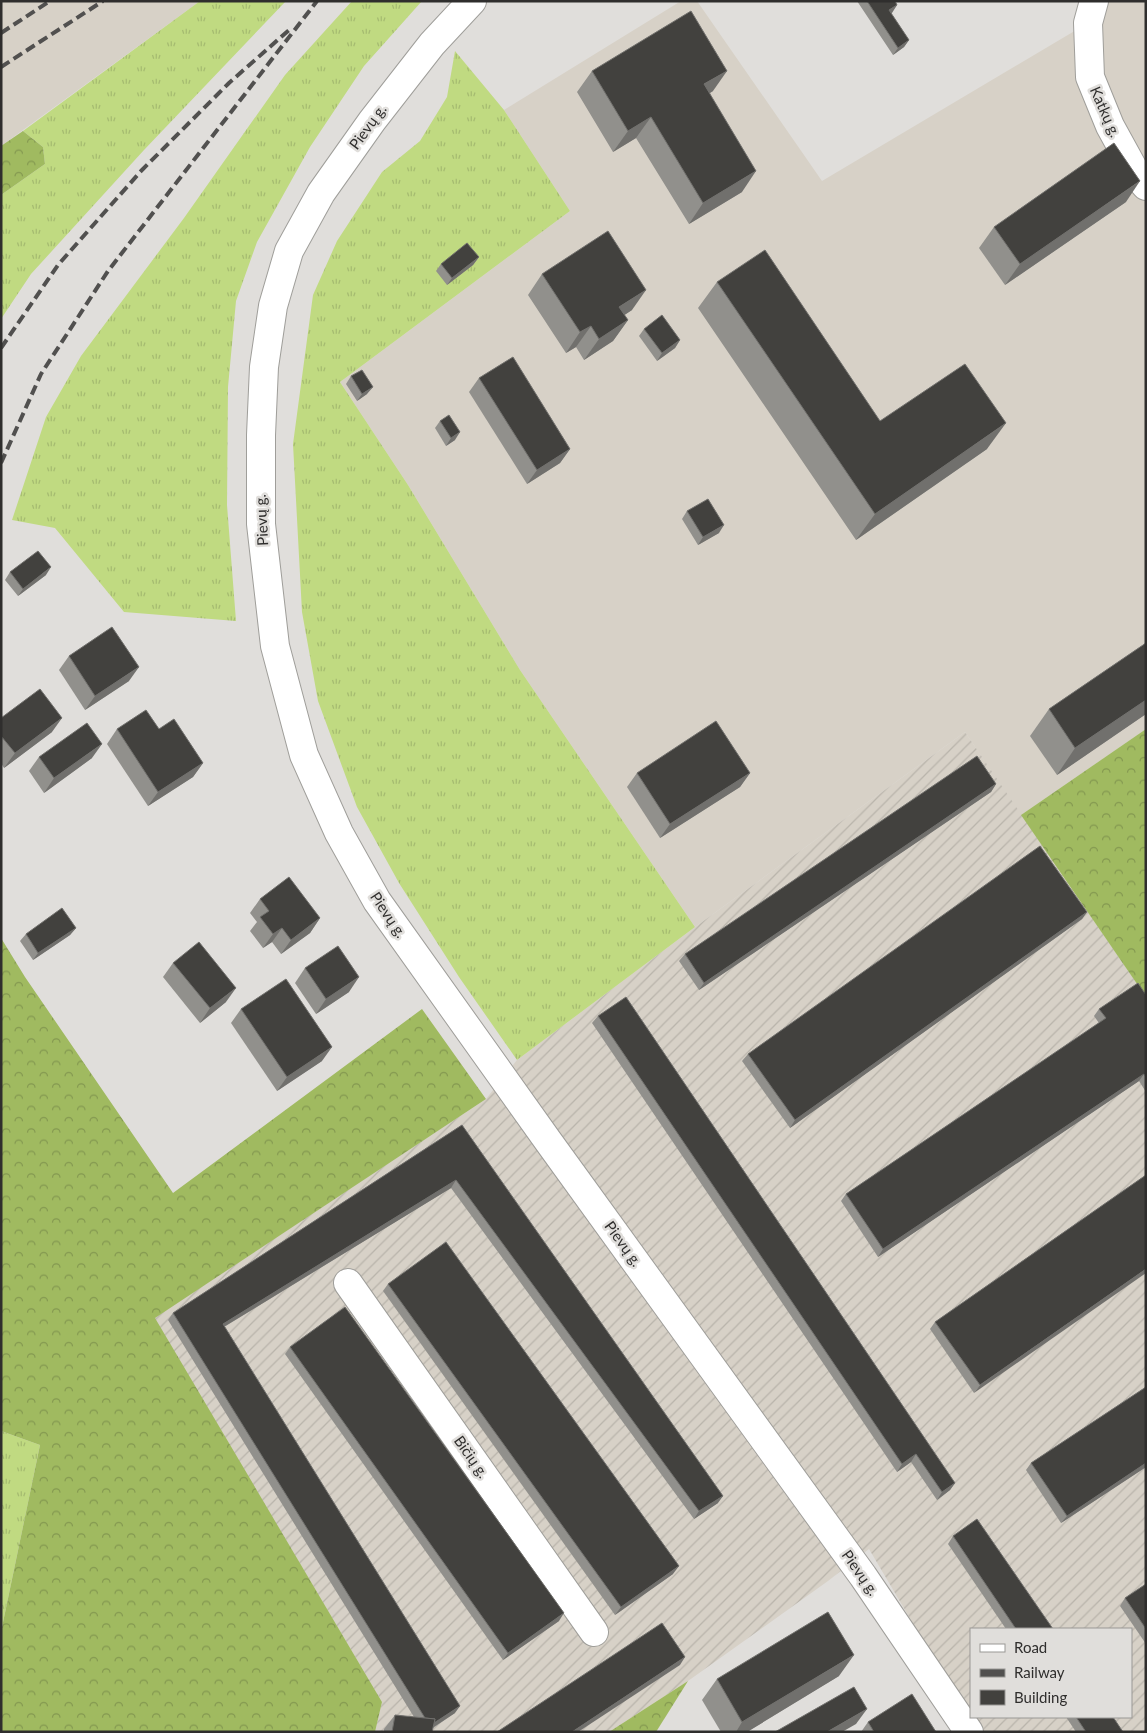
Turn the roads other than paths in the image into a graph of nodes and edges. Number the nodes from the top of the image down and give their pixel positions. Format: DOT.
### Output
graph roads {
  1 [pos="472,1"];
  2 [pos="1094,1"];
  3 [pos="1146,186"];
  4 [pos="348,1283"];
  5 [pos="594,1632"];
  6 [pos="969,1732"];
  1 -- 6 [label="street, Pievų g."];
  2 -- 3 [label="street, Katkų g."];
  4 -- 5 [label="street, Bičių g."];
}
